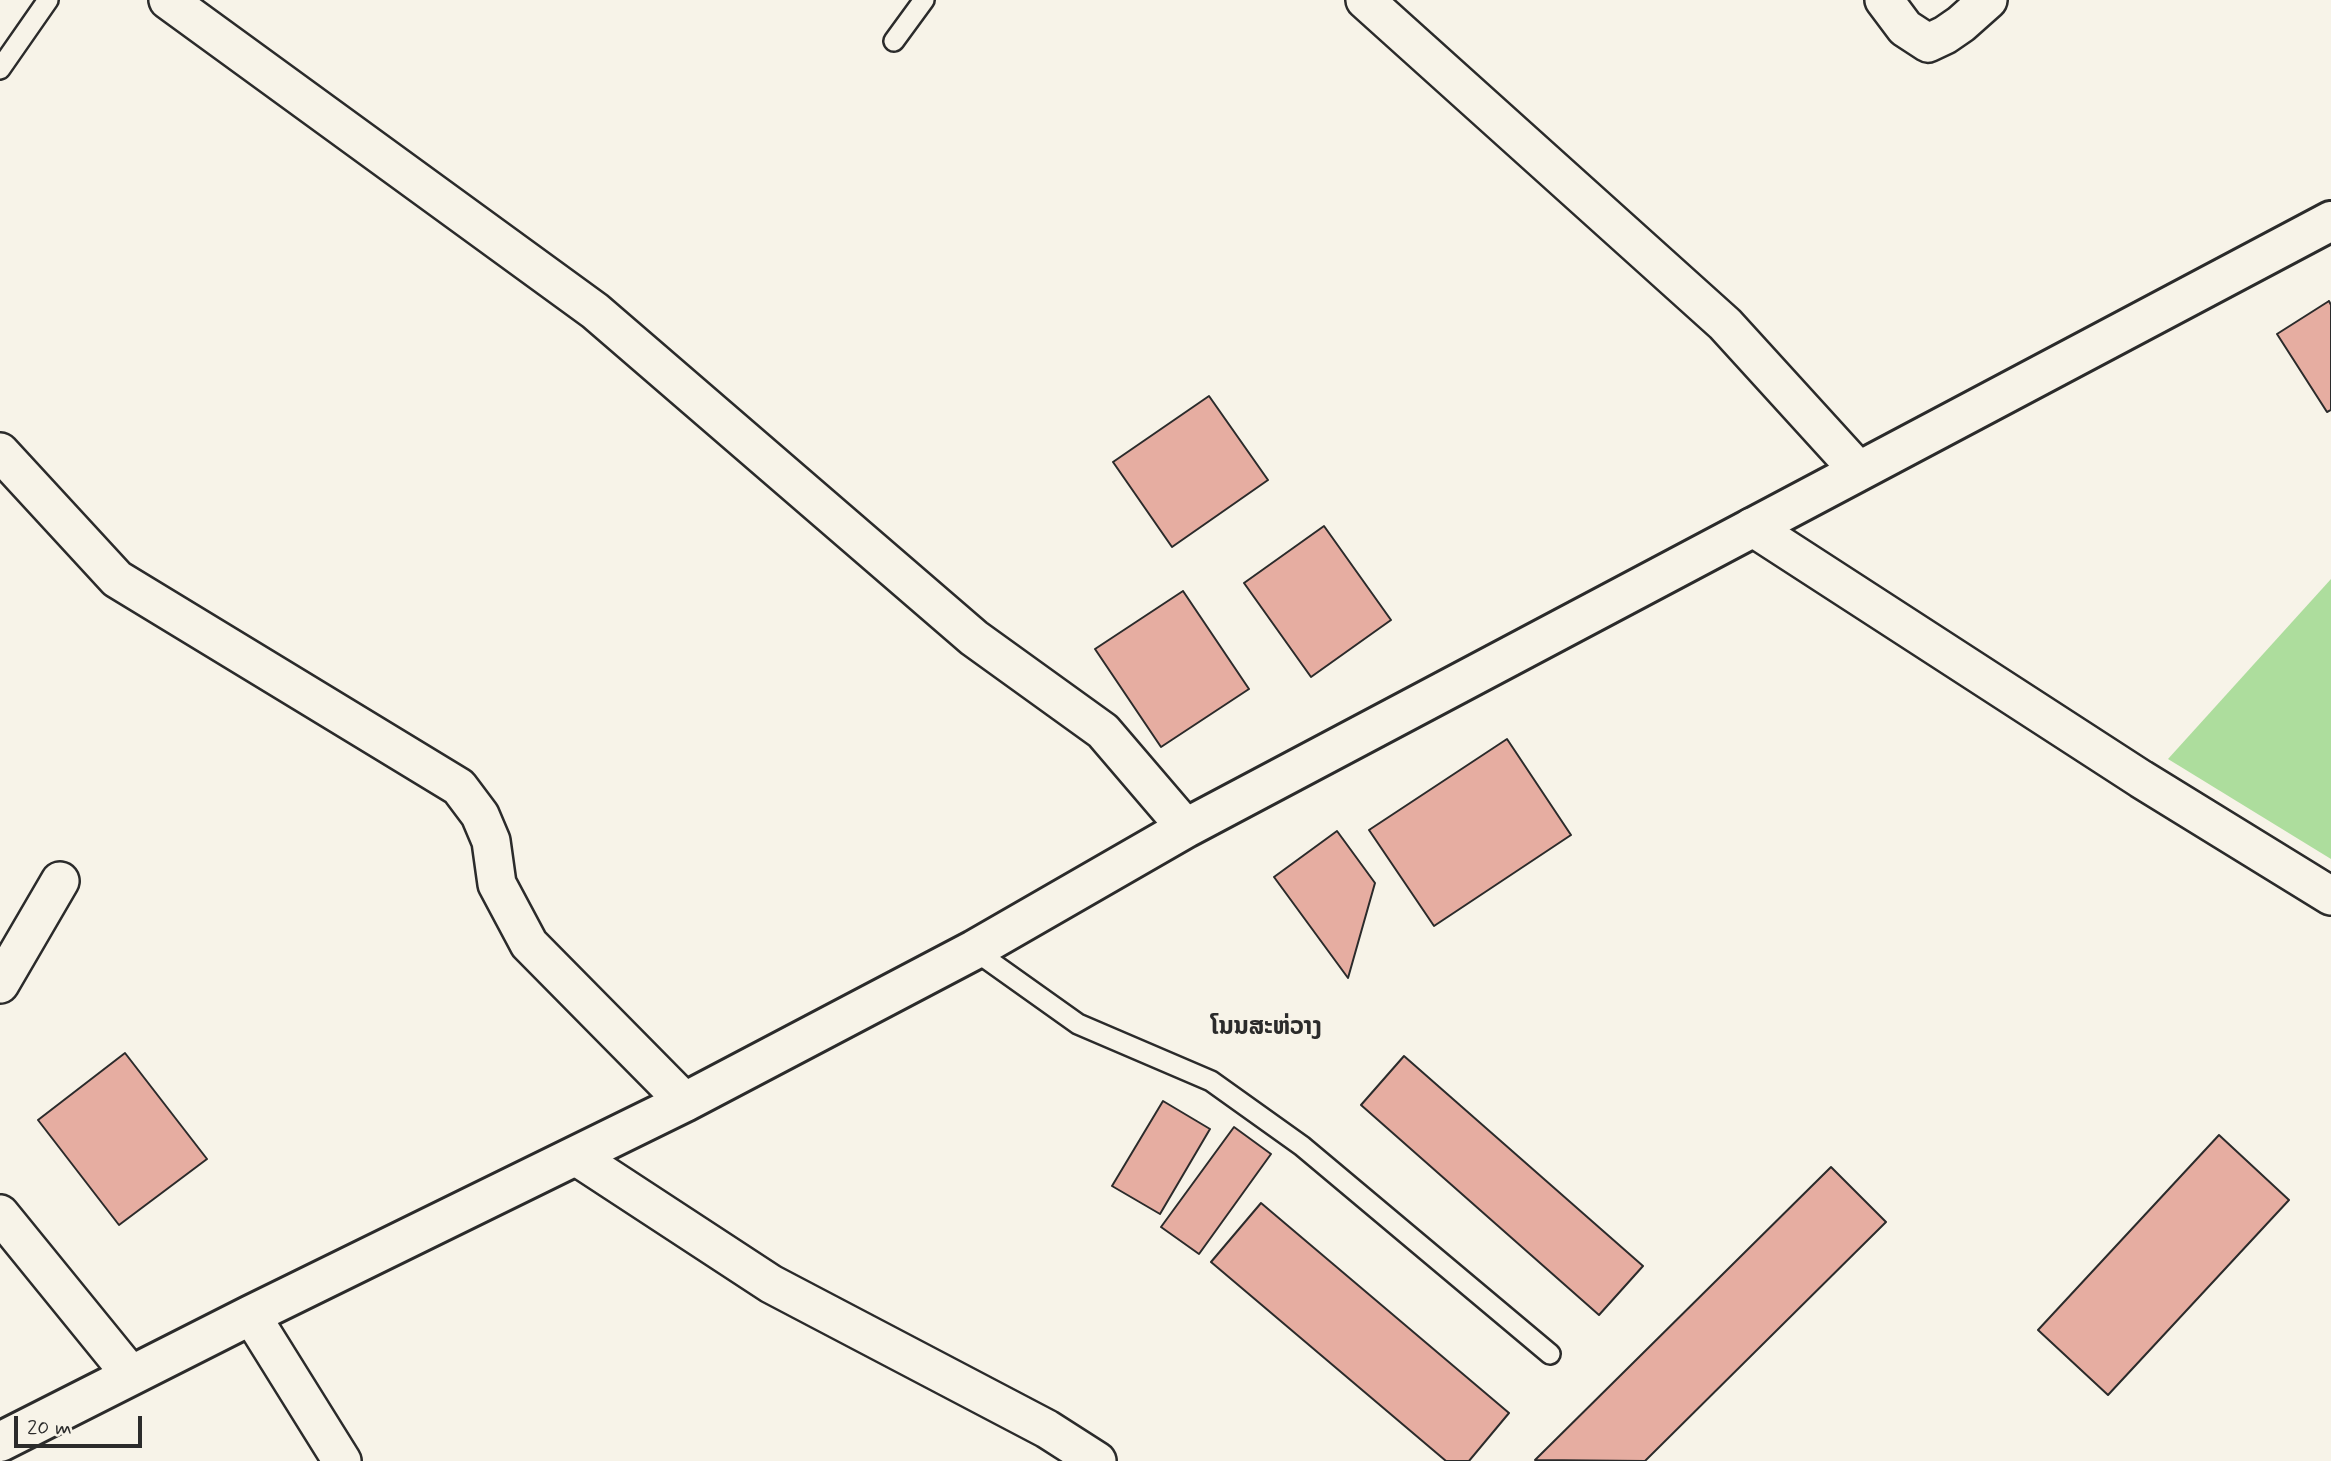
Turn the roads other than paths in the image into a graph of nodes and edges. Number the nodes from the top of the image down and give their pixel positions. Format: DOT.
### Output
graph roads {
  1 [pos="48,0"];
  2 [pos="168,0"];
  3 [pos="924,0"];
  4 [pos="1365,0"];
  5 [pos="1884,0"];
  6 [pos="1988,0"];
  7 [pos="894,41"];
  8 [pos="0,69"];
  9 [pos="2331,221"];
  10 [pos="0,452"];
  11 [pos="1858,470"];
  12 [pos="1752,527"];
  13 [pos="1186,828"];
  14 [pos="60,881"];
  15 [pos="2331,897"];
  16 [pos="974,950"];
  17 [pos="0,984"];
  18 [pos="685,1102"];
  19 [pos="577,1157"];
  20 [pos="0,1214"];
  21 [pos="251,1315"];
  22 [pos="1550,1354"];
  23 [pos="131,1375"];
  24 [pos="0,1442"];
  25 [pos="342,1461"];
  26 [pos="1097,1461"];
  1 -- 8 [label="lane"];
  2 -- 13 [label="street"];
  3 -- 7 [label="lane"];
  4 -- 11 [label="street"];
  5 -- 6 [label="street"];
  9 -- 11 [label="main road"];
  10 -- 18 [label="street"];
  11 -- 12 [label="main road"];
  12 -- 13 [label="main road"];
  12 -- 15 [label="street"];
  13 -- 16 [label="main road"];
  14 -- 17 [label="street"];
  16 -- 18 [label="main road"];
  16 -- 22 [label="lane"];
  18 -- 19 [label="main road"];
  19 -- 21 [label="main road"];
  19 -- 26 [label="street"];
  20 -- 23 [label="street"];
  21 -- 23 [label="main road"];
  21 -- 25 [label="street"];
  23 -- 24 [label="main road"];
}
